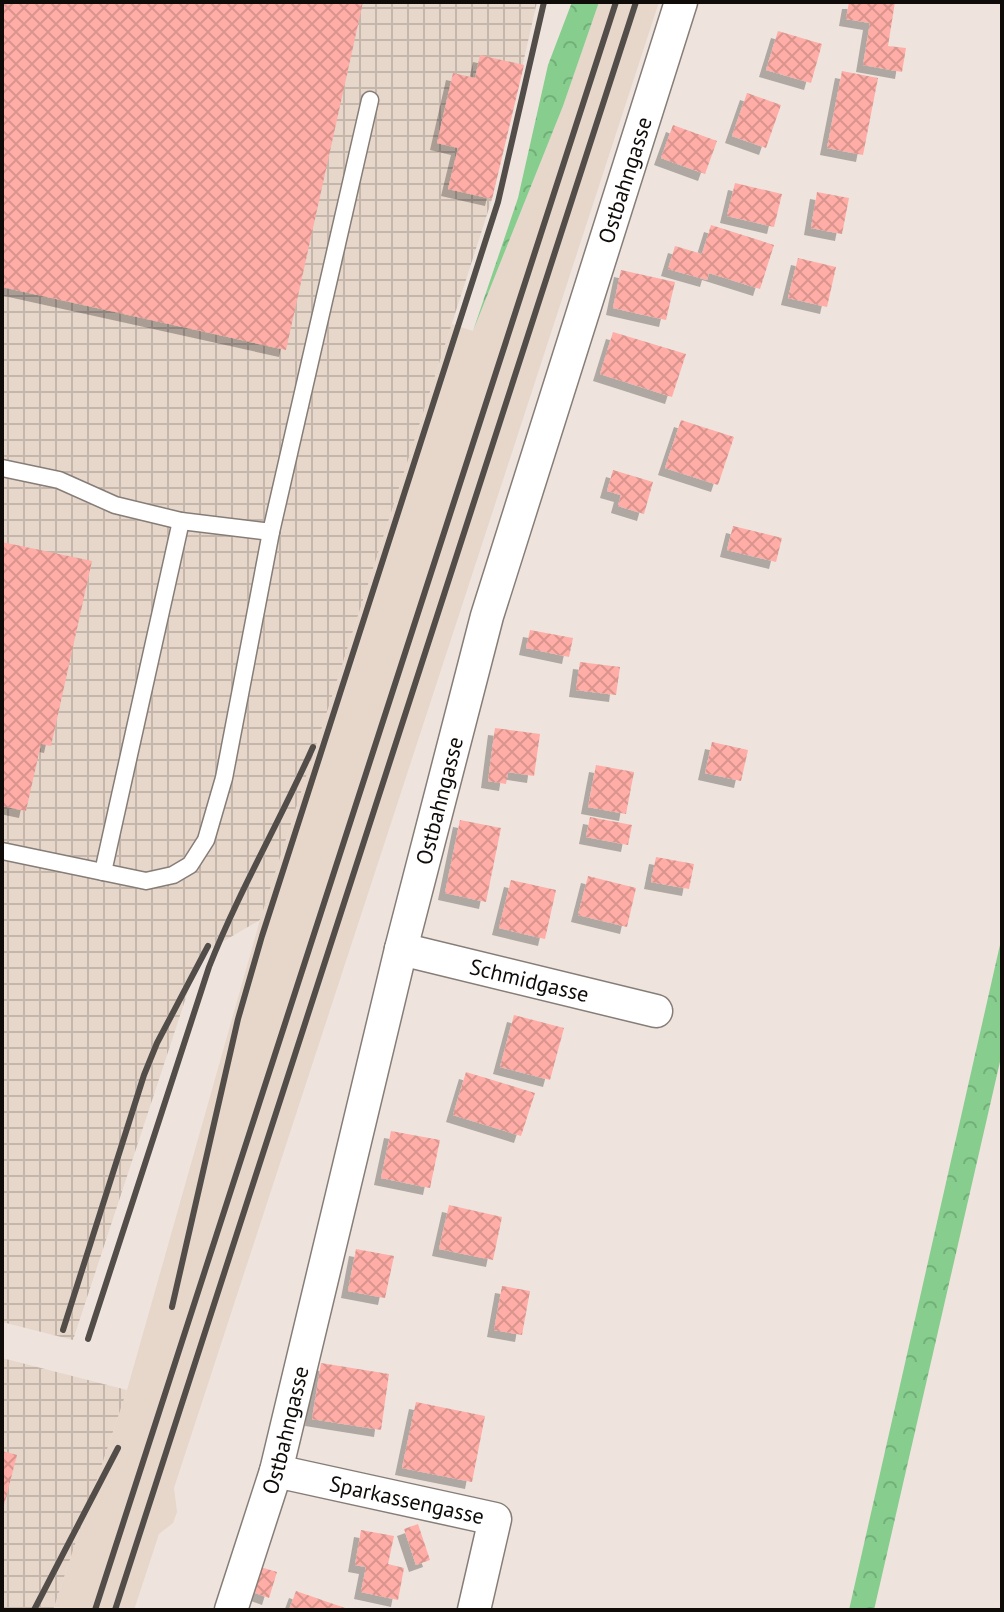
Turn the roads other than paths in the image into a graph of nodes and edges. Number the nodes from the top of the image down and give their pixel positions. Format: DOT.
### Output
graph roads {
  1 [pos="681,2"];
  2 [pos="370,100"];
  3 [pos="2,468"];
  4 [pos="181,521"];
  5 [pos="271,532"];
  6 [pos="2,851"];
  7 [pos="103,872"];
  8 [pos="401,949"];
  9 [pos="656,1011"];
  10 [pos="276,1471"];
  11 [pos="231,1610"];
  12 [pos="474,1610"];
  1 -- 8 [label="street, Ostbahngasse"];
  2 -- 5 [label="lane"];
  3 -- 4 [label="lane"];
  4 -- 5 [label="lane"];
  4 -- 7 [label="lane"];
  5 -- 7 [label="lane"];
  6 -- 7 [label="lane"];
  8 -- 9 [label="street, Schmidgasse"];
  8 -- 10 [label="street, Ostbahngasse"];
  10 -- 11 [label="street, Ostbahngasse"];
  10 -- 12 [label="street, Sparkassengasse"];
}
